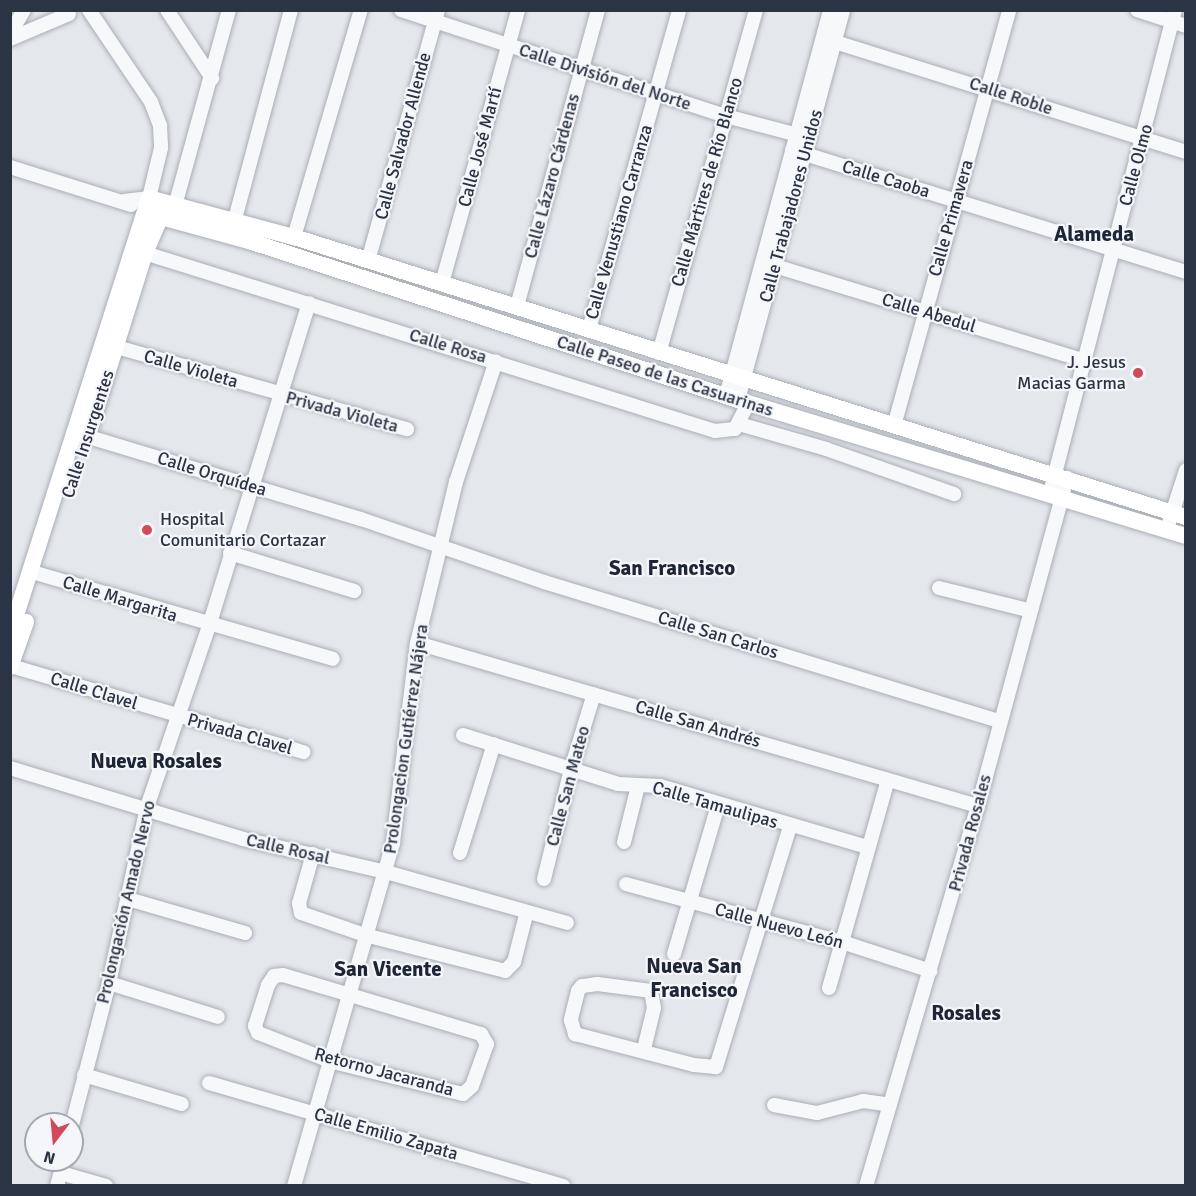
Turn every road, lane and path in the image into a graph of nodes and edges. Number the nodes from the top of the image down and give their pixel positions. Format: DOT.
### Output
graph roads {
  1 [pos="24,10"];
  2 [pos="168,10"];
  3 [pos="229,10"];
  4 [pos="291,10"];
  5 [pos="361,10"];
  6 [pos="401,10"];
  7 [pos="518,10"];
  8 [pos="598,10"];
  9 [pos="679,10"];
  10 [pos="756,10"];
  11 [pos="830,10"];
  12 [pos="843,10"];
  13 [pos="1009,10"];
  14 [pos="1137,10"];
  15 [pos="67,12"];
  16 [pos="92,15"];
  17 [pos="436,16"];
  18 [pos="1178,19"];
  19 [pos="10,36"];
  20 [pos="835,42"];
  21 [pos="508,45"];
  22 [pos="581,70"];
  23 [pos="212,78"];
  24 [pos="987,88"];
  25 [pos="655,93"];
  26 [pos="726,116"];
  27 [pos="803,136"];
  28 [pos="1143,138"];
  29 [pos="798,152"];
  30 [pos="1185,152"];
  31 [pos="10,167"];
  32 [pos="956,200"];
  33 [pos="162,208"];
  34 [pos="235,219"];
  35 [pos="294,237"];
  36 [pos="1114,247"];
  37 [pos="140,251"];
  38 [pos="368,261"];
  39 [pos="775,266"];
  40 [pos="1185,272"];
  41 [pos="442,283"];
  42 [pos="309,303"];
  43 [pos="517,306"];
  44 [pos="925,312"];
  45 [pos="589,329"];
  46 [pos="110,345"];
  47 [pos="659,353"];
  48 [pos="1083,360"];
  49 [pos="496,361"];
  50 [pos="738,377"];
  51 [pos="278,394"];
  52 [pos="739,410"];
  53 [pos="894,426"];
  54 [pos="407,429"];
  55 [pos="82,435"];
  56 [pos="1185,470"];
  57 [pos="1061,476"];
  58 [pos="252,487"];
  59 [pos="954,494"];
  60 [pos="1056,495"];
  61 [pos="1179,514"];
  62 [pos="1167,530"];
  63 [pos="1185,536"];
  64 [pos="438,546"];
  65 [pos="230,553"];
  66 [pos="37,574"];
  67 [pos="939,588"];
  68 [pos="354,591"];
  69 [pos="1028,610"];
  70 [pos="209,626"];
  71 [pos="10,634"];
  72 [pos="417,643"];
  73 [pos="333,659"];
  74 [pos="11,666"];
  75 [pos="594,694"];
  76 [pos="176,716"];
  77 [pos="999,721"];
  78 [pos="463,735"];
  79 [pos="494,744"];
  80 [pos="304,752"];
  81 [pos="10,768"];
  82 [pos="571,769"];
  83 [pos="888,780"];
  84 [pos="638,786"];
  85 [pos="718,805"];
  86 [pos="978,806"];
  87 [pos="147,807"];
  88 [pos="790,826"];
  89 [pos="624,843"];
  90 [pos="867,847"];
  91 [pos="460,853"];
  92 [pos="313,854"];
  93 [pos="386,872"];
  94 [pos="544,879"];
  95 [pos="626,884"];
  96 [pos="128,899"];
  97 [pos="688,902"];
  98 [pos="526,915"];
  99 [pos="763,921"];
  100 [pos="567,923"];
  101 [pos="245,933"];
  102 [pos="365,935"];
  103 [pos="844,943"];
  104 [pos="674,954"];
  105 [pos="931,971"];
  106 [pos="109,983"];
  107 [pos="829,988"];
  108 [pos="347,995"];
  109 [pos="218,1017"];
  110 [pos="644,1049"];
  111 [pos="330,1061"];
  112 [pos="84,1075"];
  113 [pos="209,1083"];
  114 [pos="182,1104"];
  115 [pos="890,1104"];
  116 [pos="774,1105"];
  117 [pos="75,1112"];
  118 [pos="316,1114"];
  119 [pos="61,1173"];
  120 [pos="539,1182"];
  121 [pos="105,1185"];
  122 [pos="294,1185"];
  123 [pos="563,1185"];
  124 [pos="866,1185"];
  1 -- 19 [label="street"];
  2 -- 23 [label="street"];
  3 -- 23 [label="street"];
  4 -- 34 [label="street"];
  5 -- 35 [label="street"];
  6 -- 17 [label="street, Calle División del Norte"];
  7 -- 21 [label="street, Calle José Martí"];
  8 -- 22 [label="street, Calle Lázaro Cárdenas"];
  9 -- 25 [label="street, Calle Venustiano Carranza"];
  10 -- 26 [label="street, Calle Mártires de Río Blanco"];
  11 -- 27 [label="street, Calle Trabajadores Unidos"];
  12 -- 20 [label="street, Calle Trabajadores Unidos"];
  13 -- 24 [label="street, Calle Primavera"];
  14 -- 18 [label="street"];
  15 -- 16 [label="street"];
  15 -- 19 [label="street"];
  16 -- 33 [label="street"];
  17 -- 21 [label="street, Calle División del Norte"];
  17 -- 38 [label="street, Calle Salvador Allende"];
  18 -- 28 [label="street, Calle Olmo"];
  20 -- 24 [label="street, Calle Roble"];
  20 -- 27 [label="street, Calle Trabajadores Unidos"];
  21 -- 22 [label="street, Calle División del Norte"];
  21 -- 41 [label="street, Calle José Martí"];
  22 -- 25 [label="street, Calle División del Norte"];
  22 -- 43 [label="street, Calle Lázaro Cárdenas"];
  23 -- 33 [label="street"];
  24 -- 28 [label="street, Calle Roble"];
  24 -- 32 [label="street, Calle Primavera"];
  25 -- 26 [label="street, Calle División del Norte"];
  25 -- 45 [label="street, Calle Venustiano Carranza"];
  26 -- 27 [label="street, Calle División del Norte"];
  26 -- 47 [label="street, Calle Mártires de Río Blanco"];
  27 -- 29 [label="street, Calle Trabajadores Unidos"];
  28 -- 30 [label="street, Calle Roble"];
  28 -- 36 [label="street, Calle Olmo"];
  29 -- 32 [label="street, Calle Caoba"];
  29 -- 39 [label="street, Calle Trabajadores Unidos"];
  29 -- 50 [label="street, Calle Trabajadores Unidos"];
  31 -- 33 [label="street"];
  32 -- 36 [label="street, Calle Caoba"];
  32 -- 44 [label="street, Calle Primavera"];
  33 -- 34 [label="main road, Calle Paseo de las Casuarinas"];
  33 -- 37 [label="main road, Calle Insurgentes"];
  33 -- 52 [label="main road, Calle Paseo de las Casuarinas"];
  34 -- 35 [label="main road, Calle Paseo de las Casuarinas"];
  35 -- 38 [label="main road, Calle Paseo de las Casuarinas"];
  36 -- 40 [label="street, Calle Caoba"];
  36 -- 48 [label="street, Calle Olmo"];
  37 -- 42 [label="street, Calle Rosa"];
  37 -- 46 [label="main road, Calle Insurgentes"];
  38 -- 41 [label="main road, Calle Paseo de las Casuarinas"];
  39 -- 44 [label="street, Calle Abedul"];
  39 -- 50 [label="street, Calle Trabajadores Unidos"];
  41 -- 43 [label="main road, Calle Paseo de las Casuarinas"];
  42 -- 49 [label="street, Calle Rosa"];
  42 -- 51 [label="street, Prolongación Amado Nervo"];
  43 -- 45 [label="main road, Calle Paseo de las Casuarinas"];
  44 -- 48 [label="street, Calle Abedul"];
  44 -- 53 [label="street, Calle Primavera"];
  45 -- 47 [label="main road, Calle Paseo de las Casuarinas"];
  46 -- 51 [label="street, Calle Violeta"];
  46 -- 55 [label="main road, Calle Insurgentes"];
  47 -- 50 [label="main road, Calle Paseo de las Casuarinas"];
  48 -- 57 [label="street, Calle Olmo"];
  49 -- 52 [label="street, Calle Rosa"];
  49 -- 64 [label="street, Prolongacion Gutiérrez Nájera"];
  50 -- 52 [label="street, Calle Trabajadores Unidos"];
  50 -- 53 [label="main road, Calle Paseo de las Casuarinas"];
  51 -- 54 [label="street, Privada Violeta"];
  51 -- 58 [label="street, Prolongación Amado Nervo"];
  52 -- 59 [label="street"];
  52 -- 60 [label="main road, Calle Paseo de las Casuarinas"];
  53 -- 57 [label="main road, Calle Paseo de las Casuarinas"];
  55 -- 58 [label="street, Calle Orquídea"];
  55 -- 66 [label="main road, Calle Insurgentes"];
  56 -- 61 [label="street"];
  57 -- 60 [label="street, Calle Olmo"];
  57 -- 61 [label="main road, Calle Paseo de las Casuarinas"];
  58 -- 64 [label="street, Calle Orquídea"];
  58 -- 65 [label="street, Prolongación Amado Nervo"];
  60 -- 62 [label="main road, Calle Paseo de las Casuarinas"];
  60 -- 69 [label="street, Privada Rosales"];
  61 -- 62 [label="street"];
  62 -- 63 [label="main road, Calle Paseo de las Casuarinas"];
  64 -- 72 [label="street, Prolongacion Gutiérrez Nájera"];
  64 -- 77 [label="street, Calle San Carlos"];
  65 -- 68 [label="street"];
  65 -- 70 [label="street, Prolongación Amado Nervo"];
  66 -- 70 [label="street, Calle Margarita"];
  66 -- 71 [label="main road, Calle Insurgentes"];
  66 -- 74 [label="main road, Calle Insurgentes"];
  67 -- 69 [label="street"];
  69 -- 77 [label="street, Privada Rosales"];
  70 -- 73 [label="street, Calle Margarita"];
  70 -- 76 [label="street, Prolongación Amado Nervo"];
  72 -- 75 [label="street, Calle San Andrés"];
  72 -- 93 [label="street, Prolongacion Gutiérrez Nájera"];
  74 -- 76 [label="street, Calle Clavel"];
  75 -- 82 [label="street, Calle San Mateo"];
  75 -- 83 [label="street, Calle San Andrés"];
  76 -- 80 [label="street, Privada Clavel"];
  76 -- 87 [label="street, Prolongación Amado Nervo"];
  77 -- 86 [label="street, Privada Rosales"];
  78 -- 79 [label="street, Calle Tamaulipas"];
  79 -- 82 [label="street, Calle Tamaulipas"];
  79 -- 91 [label="street"];
  81 -- 87 [label="street, Calle Rosal"];
  82 -- 84 [label="street, Calle Tamaulipas"];
  82 -- 94 [label="street, Calle San Mateo"];
  83 -- 86 [label="street, Calle San Andrés"];
  83 -- 90 [label="street"];
  84 -- 85 [label="street, Calle Tamaulipas"];
  84 -- 89 [label="street"];
  85 -- 88 [label="street, Calle Tamaulipas"];
  85 -- 97 [label="street"];
  86 -- 105 [label="street, Privada Rosales"];
  87 -- 92 [label="street, Calle Rosal"];
  87 -- 96 [label="street, Prolongación Amado Nervo"];
  88 -- 90 [label="street, Calle Tamaulipas"];
  88 -- 99 [label="street"];
  90 -- 103 [label="street"];
  92 -- 93 [label="street, Calle Rosal"];
  92 -- 102 [label="street"];
  93 -- 98 [label="street, Calle Rosal"];
  93 -- 102 [label="street, Prolongacion Gutiérrez Nájera"];
  95 -- 97 [label="street, Calle Nuevo León"];
  96 -- 101 [label="street"];
  96 -- 106 [label="street, Prolongación Amado Nervo"];
  97 -- 99 [label="street, Calle Nuevo León"];
  97 -- 104 [label="street"];
  98 -- 100 [label="street, Calle Rosal"];
  98 -- 102 [label="street"];
  99 -- 103 [label="street, Calle Nuevo León"];
  99 -- 110 [label="street"];
  102 -- 108 [label="street, Prolongacion Gutiérrez Nájera"];
  103 -- 105 [label="street, Calle Nuevo León"];
  103 -- 107 [label="street"];
  105 -- 115 [label="street, Privada Rosales"];
  106 -- 109 [label="street"];
  106 -- 112 [label="street, Prolongación Amado Nervo"];
  108 -- 111 [label="street, Prolongacion Gutiérrez Nájera"];
  108 -- 111 [label="street, Retorno Jacaranda"];
  108 -- 111 [label="street, Retorno Jacaranda"];
  110 -- 110 [label="street"];
  111 -- 118 [label="street, Prolongacion Gutiérrez Nájera"];
  112 -- 114 [label="street"];
  112 -- 117 [label="street, Prolongación Amado Nervo"];
  113 -- 118 [label="street, Calle Emilio Zapata"];
  115 -- 116 [label="street"];
  115 -- 124 [label="street, Privada Rosales"];
  118 -- 120 [label="street, Calle Emilio Zapata"];
  118 -- 122 [label="street, Prolongacion Gutiérrez Nájera"];
  119 -- 121 [label="street"];
  120 -- 123 [label="street, Calle Emilio Zapata"];
}
